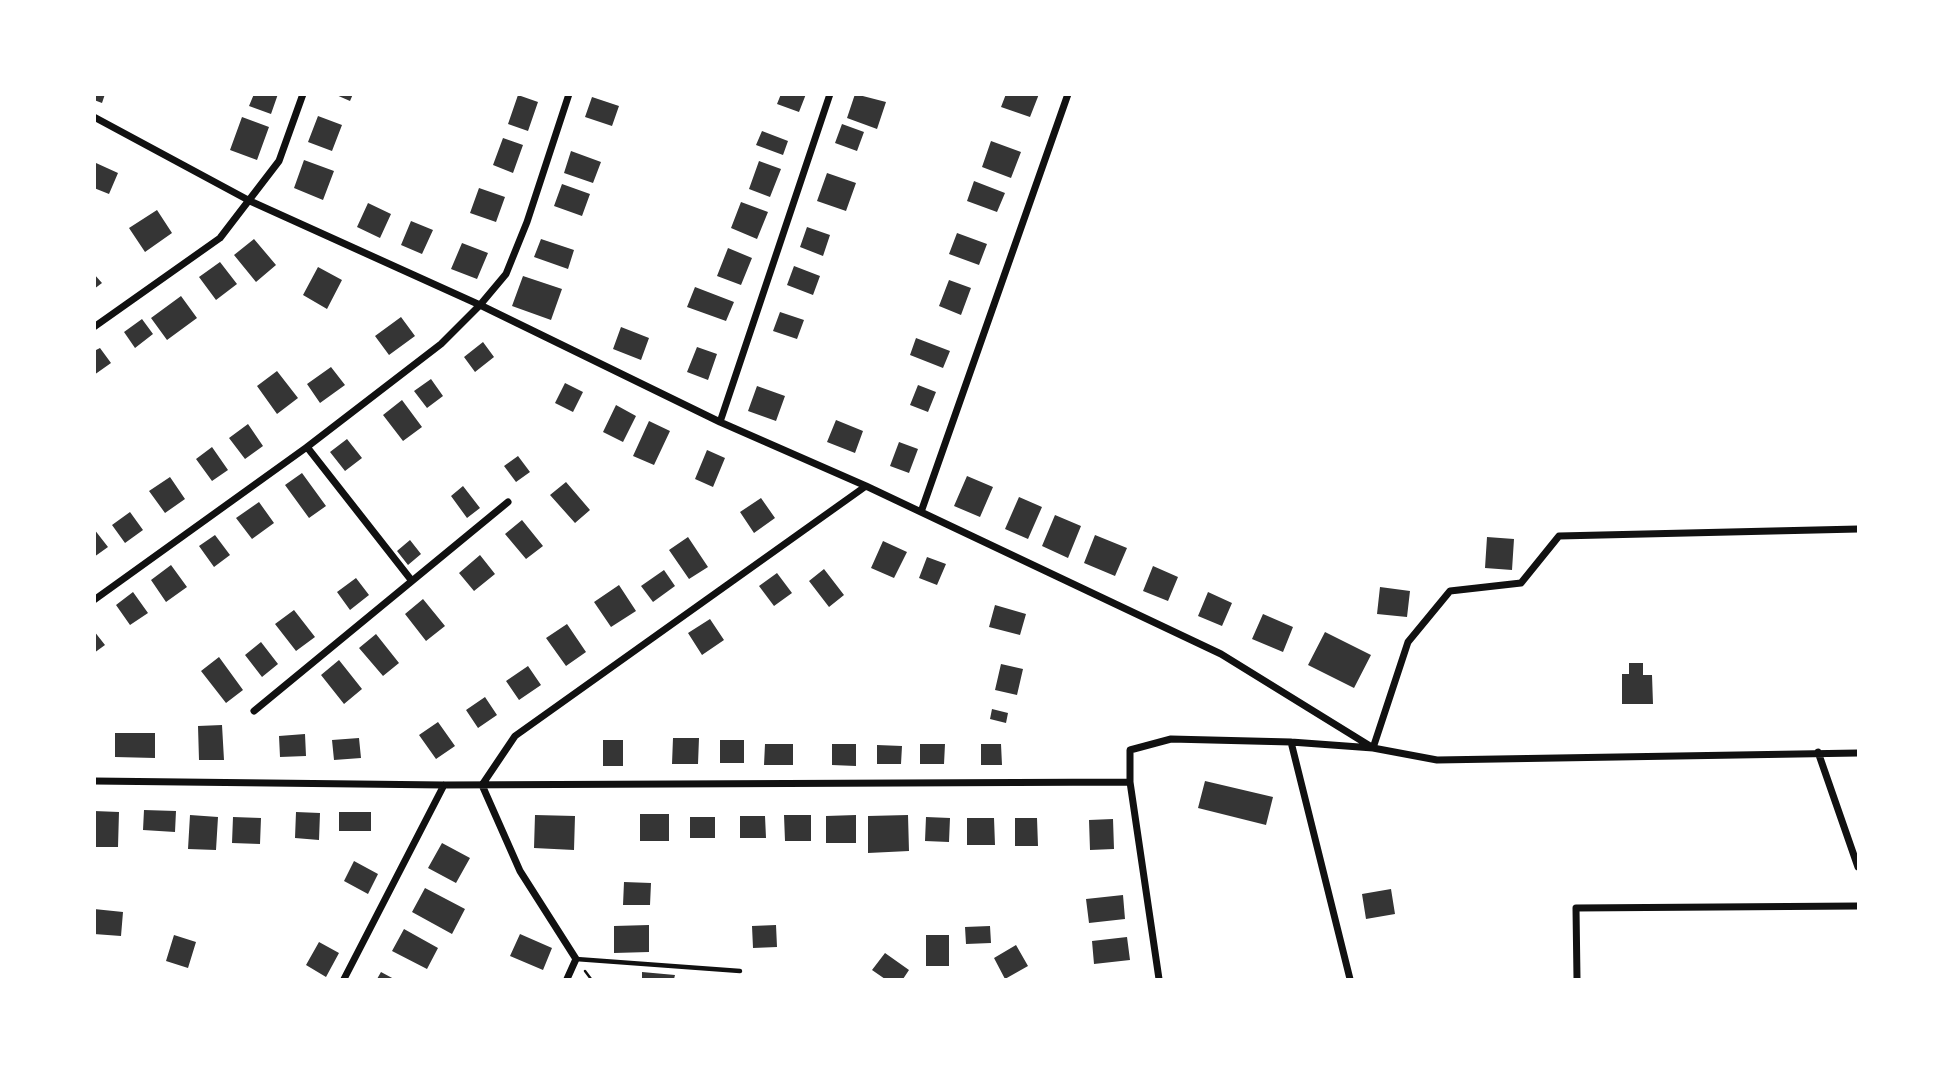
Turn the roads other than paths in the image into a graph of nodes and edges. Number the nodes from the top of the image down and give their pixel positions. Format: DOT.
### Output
graph roads {
  1 [pos="303,94"];
  2 [pos="569,94"];
  3 [pos="830,94"];
  4 [pos="1068,94"];
  5 [pos="94,117"];
  6 [pos="250,201"];
  7 [pos="480,304"];
  8 [pos="94,327"];
  9 [pos="720,422"];
  10 [pos="307,447"];
  11 [pos="866,486"];
  12 [pos="508,502"];
  13 [pos="921,512"];
  14 [pos="1858,529"];
  15 [pos="412,581"];
  16 [pos="94,600"];
  17 [pos="254,711"];
  18 [pos="1290,742"];
  19 [pos="1373,748"];
  20 [pos="1818,752"];
  21 [pos="1858,753"];
  22 [pos="94,782"];
  23 [pos="1130,782"];
  24 [pos="444,785"];
  25 [pos="482,785"];
  26 [pos="1858,867"];
  27 [pos="1858,906"];
  28 [pos="576,959"];
  29 [pos="740,971"];
  30 [pos="344,979"];
  31 [pos="567,979"];
  32 [pos="1159,979"];
  33 [pos="1350,979"];
  34 [pos="1577,979"];
  1 -- 6 [label="street"];
  2 -- 7 [label="street"];
  3 -- 9 [label="street"];
  4 -- 13 [label="street"];
  5 -- 6 [label="street"];
  6 -- 7 [label="street"];
  6 -- 8 [label="street"];
  7 -- 9 [label="street"];
  7 -- 10 [label="street"];
  9 -- 11 [label="street"];
  10 -- 15 [label="street"];
  10 -- 16 [label="street"];
  11 -- 13 [label="street"];
  11 -- 25 [label="street"];
  12 -- 15 [label="street"];
  13 -- 19 [label="street"];
  14 -- 19 [label="street"];
  15 -- 17 [label="street"];
  18 -- 19 [label="street"];
  18 -- 23 [label="street"];
  18 -- 33 [label="street"];
  19 -- 20 [label="street"];
  20 -- 21 [label="street"];
  20 -- 26 [label="street"];
  22 -- 24 [label="street"];
  23 -- 25 [label="street"];
  23 -- 32 [label="street"];
  24 -- 25 [label="street"];
  24 -- 30 [label="street"];
  25 -- 28 [label="street"];
  27 -- 34 [label="street"];
  28 -- 29 [label="lane"];
  28 -- 31 [label="street"];
}
